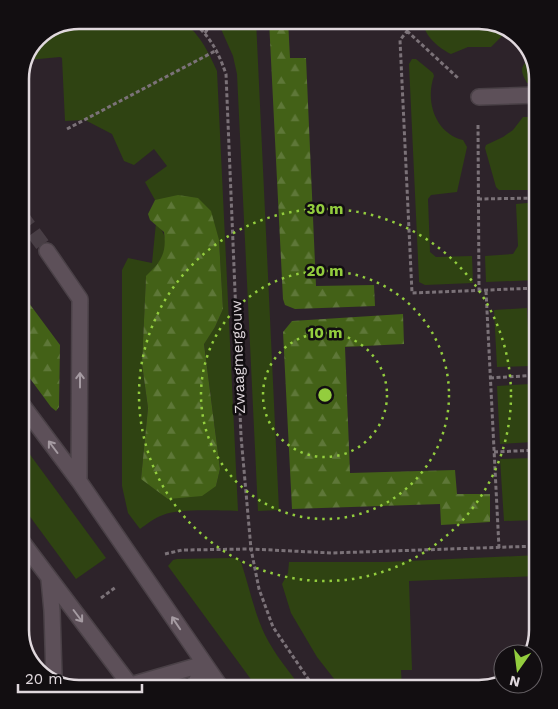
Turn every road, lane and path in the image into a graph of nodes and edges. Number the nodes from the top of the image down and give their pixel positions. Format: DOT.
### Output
graph roads {
  1 [pos="201,29"];
  2 [pos="208,29"];
  3 [pos="407,31"];
  4 [pos="205,33"];
  5 [pos="217,50"];
  6 [pos="529,95"];
  7 [pos="479,97"];
  8 [pos="67,129"];
  9 [pos="529,198"];
  10 [pos="478,199"];
  11 [pos="47,251"];
  12 [pos="529,288"];
  13 [pos="479,290"];
  14 [pos="486,291"];
  15 [pos="529,376"];
  16 [pos="490,378"];
  17 [pos="29,414"];
  18 [pos="529,450"];
  19 [pos="494,452"];
  20 [pos="79,481"];
  21 [pos="529,546"];
  22 [pos="499,548"];
  23 [pos="251,549"];
  24 [pos="29,552"];
  25 [pos="48,578"];
  26 [pos="204,664"];
  27 [pos="54,673"];
  28 [pos="124,680"];
  29 [pos="155,680"];
  30 [pos="197,680"];
  31 [pos="216,680"];
  32 [pos="309,680"];
  1 -- 4 [label="path, Zwaagmergouw"];
  2 -- 4 [label="path"];
  3 -- 7 [label="path"];
  3 -- 13 [label="path"];
  4 -- 5 [label="path, Zwaagmergouw"];
  5 -- 8 [label="path"];
  5 -- 23 [label="path, Zwaagmergouw"];
  6 -- 7 [label="street"];
  7 -- 10 [label="path"];
  9 -- 10 [label="path"];
  10 -- 13 [label="path"];
  20 -- 11 [label="street, one-way"];
  12 -- 14 [label="path"];
  13 -- 14 [label="path"];
  14 -- 16 [label="path"];
  15 -- 16 [label="path"];
  16 -- 19 [label="path"];
  20 -- 17 [label="street, one-way"];
  18 -- 19 [label="path"];
  19 -- 22 [label="path"];
  26 -- 20 [label="street, one-way"];
  21 -- 22 [label="path"];
  22 -- 23 [label="path"];
  23 -- 32 [label="path, Zwaagmergouw"];
  24 -- 25 [label="street"];
  25 -- 27 [label="street"];
  25 -- 28 [label="street, one-way"];
  26 -- 29 [label="street"];
  26 -- 30 [label="street"];
  26 -- 31 [label="street"];
}
